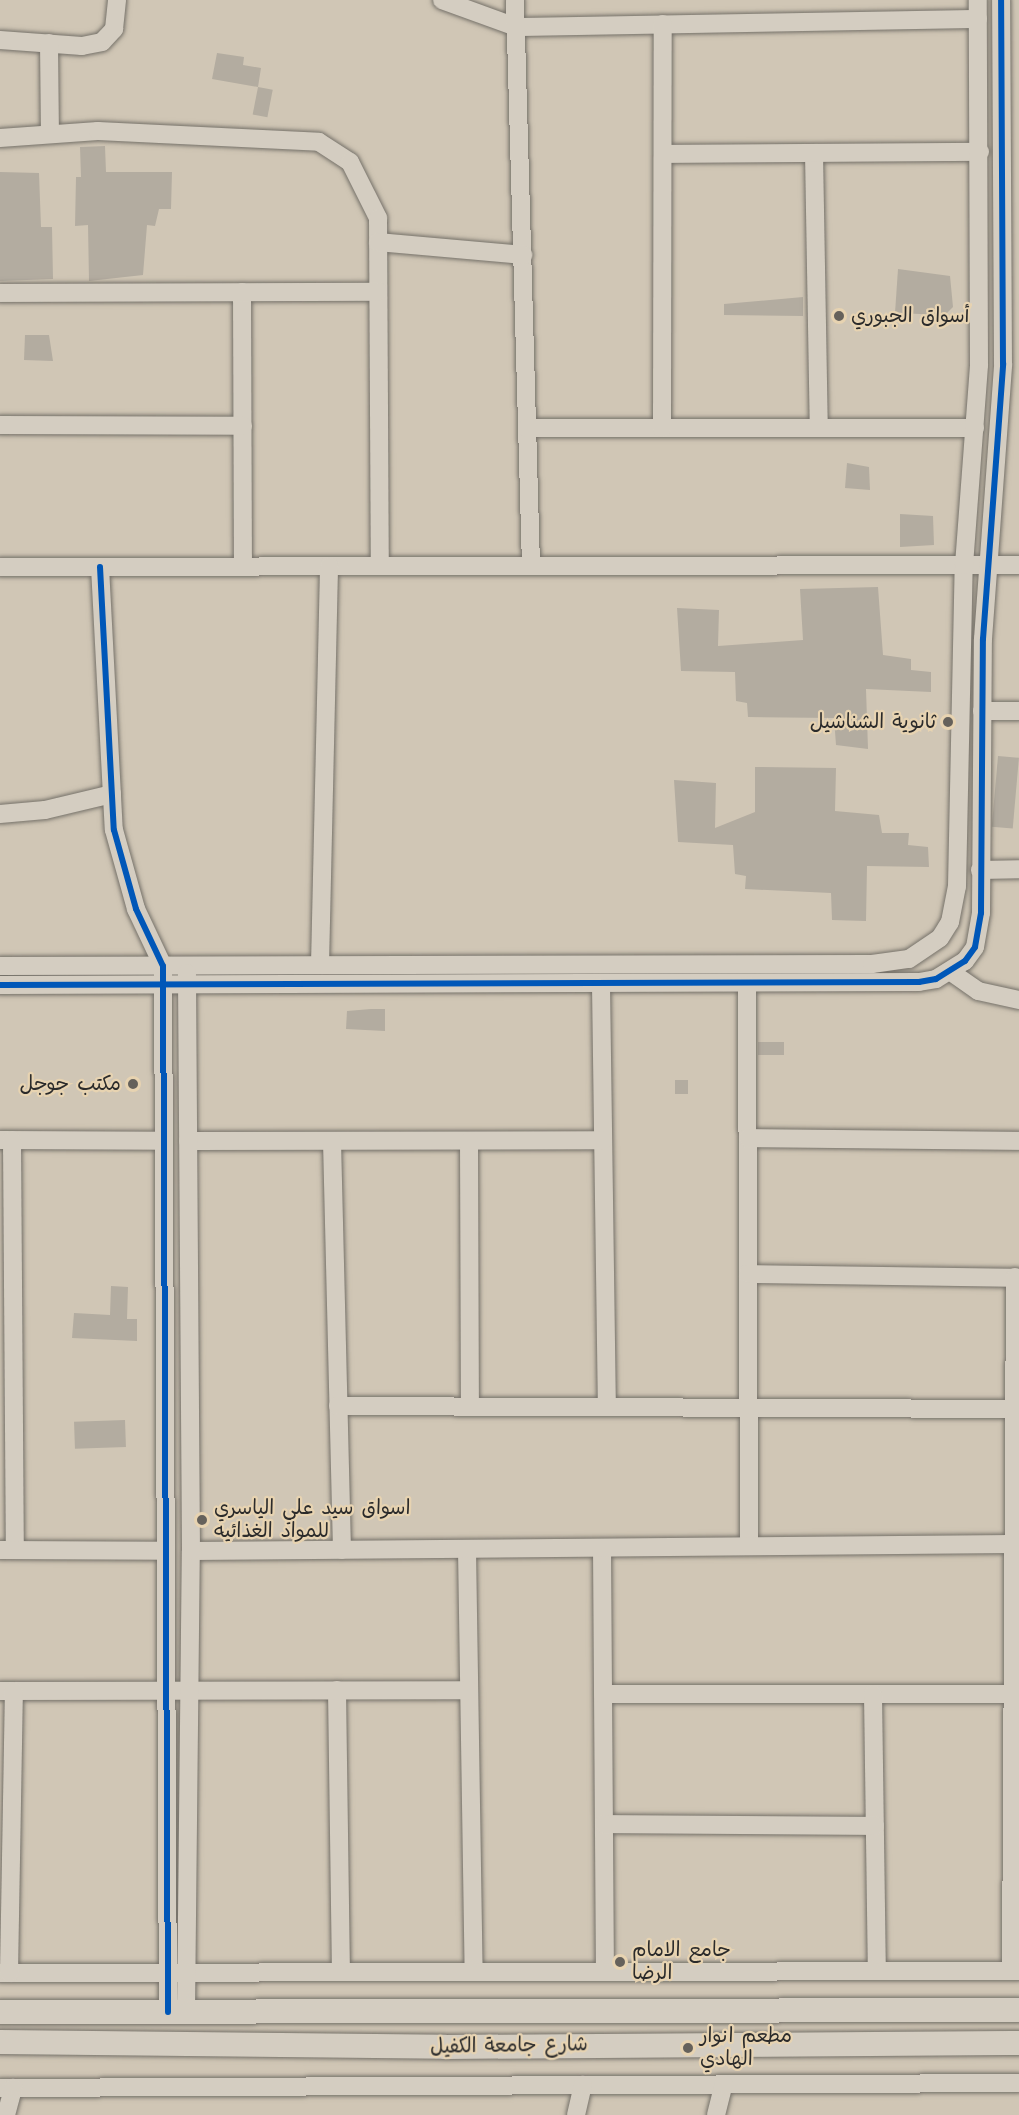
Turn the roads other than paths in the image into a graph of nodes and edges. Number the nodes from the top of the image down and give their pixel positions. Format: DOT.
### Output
graph roads {
  1 [pos="117,0"];
  2 [pos="442,0"];
  3 [pos="515,0"];
  4 [pos="978,0"];
  5 [pos="1001,0"];
  6 [pos="978,19"];
  7 [pos="663,24"];
  8 [pos="516,27"];
  9 [pos="0,40"];
  10 [pos="49,44"];
  11 [pos="50,135"];
  12 [pos="0,138"];
  13 [pos="980,152"];
  14 [pos="814,153"];
  15 [pos="663,154"];
  16 [pos="1010,201"];
  17 [pos="378,242"];
  18 [pos="522,255"];
  19 [pos="0,292"];
  20 [pos="242,292"];
  21 [pos="378,292"];
  22 [pos="1011,364"];
  23 [pos="0,425"];
  24 [pos="243,426"];
  25 [pos="527,428"];
  26 [pos="662,428"];
  27 [pos="819,428"];
  28 [pos="975,428"];
  29 [pos="964,565"];
  30 [pos="987,565"];
  31 [pos="1019,565"];
  32 [pos="329,566"];
  33 [pos="380,566"];
  34 [pos="531,566"];
  35 [pos="0,567"];
  36 [pos="100,567"];
  37 [pos="243,567"];
  38 [pos="982,711"];
  39 [pos="1019,711"];
  40 [pos="112,794"];
  41 [pos="0,814"];
  42 [pos="1019,869"];
  43 [pos="980,870"];
  44 [pos="320,965"];
  45 [pos="0,966"];
  46 [pos="163,966"];
  47 [pos="187,966"];
  48 [pos="951,972"];
  49 [pos="0,985"];
  50 [pos="163,985"];
  51 [pos="187,985"];
  52 [pos="601,985"];
  53 [pos="747,986"];
  54 [pos="1019,1000"];
  55 [pos="748,1138"];
  56 [pos="6,1140"];
  57 [pos="603,1140"];
  58 [pos="164,1141"];
  59 [pos="188,1141"];
  60 [pos="332,1141"];
  61 [pos="469,1141"];
  62 [pos="1019,1141"];
  63 [pos="748,1274"];
  64 [pos="1017,1277"];
  65 [pos="338,1406"];
  66 [pos="470,1407"];
  67 [pos="607,1407"];
  68 [pos="749,1407"];
  69 [pos="1013,1409"];
  70 [pos="7,1412"];
  71 [pos="1015,1544"];
  72 [pos="749,1546"];
  73 [pos="602,1548"];
  74 [pos="466,1549"];
  75 [pos="7,1550"];
  76 [pos="342,1550"];
  77 [pos="166,1551"];
  78 [pos="191,1551"];
  79 [pos="7,1690"];
  80 [pos="166,1690"];
  81 [pos="189,1690"];
  82 [pos="337,1690"];
  83 [pos="469,1690"];
  84 [pos="603,1694"];
  85 [pos="873,1694"];
  86 [pos="1010,1694"];
  87 [pos="604,1824"];
  88 [pos="875,1826"];
  89 [pos="1015,1827"];
  90 [pos="877,1971"];
  91 [pos="1015,1971"];
  92 [pos="341,1972"];
  93 [pos="474,1972"];
  94 [pos="605,1972"];
  95 [pos="5,1973"];
  96 [pos="177,1973"];
  97 [pos="446,2009"];
  98 [pos="1019,2010"];
  99 [pos="362,2011"];
  100 [pos="0,2012"];
  101 [pos="177,2012"];
  102 [pos="0,2042"];
  103 [pos="1019,2043"];
  104 [pos="357,2046"];
  105 [pos="445,2047"];
  106 [pos="1019,2082"];
  107 [pos="724,2084"];
  108 [pos="583,2085"];
  109 [pos="6,2088"];
  110 [pos="6,2115"];
  111 [pos="576,2115"];
  112 [pos="716,2115"];
  1 -- 10 [label="street"];
  2 -- 8 [label="street"];
  3 -- 8 [label="street"];
  4 -- 6 [label="street"];
  5 -- 16 [label="street"];
  6 -- 7 [label="street"];
  6 -- 13 [label="street"];
  7 -- 8 [label="street"];
  7 -- 15 [label="street"];
  8 -- 18 [label="street"];
  9 -- 10 [label="street"];
  10 -- 11 [label="street"];
  11 -- 12 [label="street"];
  11 -- 17 [label="street"];
  13 -- 14 [label="street"];
  13 -- 28 [label="street"];
  14 -- 15 [label="street"];
  14 -- 27 [label="street"];
  15 -- 26 [label="street"];
  16 -- 22 [label="street"];
  17 -- 18 [label="street"];
  17 -- 21 [label="street"];
  18 -- 25 [label="street"];
  19 -- 20 [label="street"];
  20 -- 21 [label="street"];
  20 -- 24 [label="street"];
  21 -- 33 [label="street"];
  22 -- 30 [label="street"];
  23 -- 24 [label="street"];
  24 -- 37 [label="street"];
  25 -- 26 [label="street"];
  25 -- 34 [label="street"];
  26 -- 27 [label="street"];
  27 -- 28 [label="street"];
  28 -- 29 [label="street"];
  29 -- 30 [label="street"];
  29 -- 34 [label="street"];
  29 -- 44 [label="street"];
  30 -- 31 [label="street"];
  30 -- 38 [label="street"];
  32 -- 33 [label="street"];
  32 -- 37 [label="street"];
  32 -- 44 [label="street"];
  33 -- 34 [label="street"];
  35 -- 36 [label="street"];
  36 -- 37 [label="street"];
  36 -- 40 [label="street"];
  38 -- 39 [label="street"];
  38 -- 43 [label="street"];
  40 -- 41 [label="street"];
  40 -- 46 [label="street"];
  42 -- 43 [label="street"];
  43 -- 48 [label="street"];
  44 -- 47 [label="street"];
  45 -- 46 [label="street"];
  46 -- 47 [label="street"];
  46 -- 50 [label="street"];
  47 -- 51 [label="street"];
  48 -- 53 [label="street"];
  48 -- 54 [label="street"];
  49 -- 50 [label="street"];
  50 -- 51 [label="street"];
  50 -- 58 [label="street"];
  51 -- 52 [label="street"];
  51 -- 59 [label="street"];
  52 -- 53 [label="street"];
  52 -- 57 [label="street"];
  53 -- 55 [label="street"];
  55 -- 62 [label="street"];
  55 -- 63 [label="street"];
  56 -- 58 [label="street"];
  56 -- 70 [label="street"];
  57 -- 61 [label="street"];
  57 -- 67 [label="street"];
  58 -- 77 [label="street"];
  59 -- 60 [label="street"];
  59 -- 78 [label="street"];
  60 -- 61 [label="street"];
  60 -- 65 [label="street"];
  61 -- 66 [label="street"];
  63 -- 64 [label="street"];
  63 -- 68 [label="street"];
  64 -- 69 [label="street"];
  65 -- 66 [label="street"];
  65 -- 76 [label="street"];
  66 -- 67 [label="street"];
  67 -- 68 [label="street"];
  68 -- 69 [label="street"];
  68 -- 72 [label="street"];
  69 -- 71 [label="street"];
  70 -- 75 [label="street"];
  71 -- 72 [label="street"];
  71 -- 86 [label="street"];
  72 -- 73 [label="street"];
  73 -- 74 [label="street"];
  73 -- 84 [label="street"];
  74 -- 76 [label="street"];
  74 -- 83 [label="street"];
  75 -- 77 [label="street"];
  76 -- 78 [label="street"];
  77 -- 80 [label="street"];
  78 -- 81 [label="street"];
  79 -- 80 [label="street"];
  79 -- 95 [label="street"];
  80 -- 81 [label="street"];
  80 -- 96 [label="street"];
  81 -- 82 [label="street"];
  81 -- 96 [label="street"];
  82 -- 83 [label="street"];
  82 -- 92 [label="street"];
  83 -- 93 [label="street"];
  84 -- 85 [label="street"];
  84 -- 87 [label="street"];
  85 -- 86 [label="street"];
  85 -- 88 [label="street"];
  86 -- 89 [label="street"];
  87 -- 88 [label="street"];
  87 -- 94 [label="street"];
  88 -- 90 [label="street"];
  89 -- 91 [label="street"];
  90 -- 91 [label="street"];
  90 -- 94 [label="street"];
  92 -- 93 [label="street"];
  92 -- 96 [label="street"];
  93 -- 94 [label="street"];
  95 -- 96 [label="street"];
  96 -- 101 [label="street"];
  97 -- 98 [label="main road, شارع جامعة الكفيل"];
  97 -- 99 [label="main road, شارع جامعة الكفيل"];
  97 -- 105 [label="main road"];
  99 -- 101 [label="main road, شارع جامعة الكفيل"];
  99 -- 104 [label="main road"];
  100 -- 101 [label="main road, شارع جامعة الكفيل"];
  102 -- 104 [label="main road, شارع جامعة الكفيل"];
  103 -- 105 [label="main road, شارع جامعة الكفيل"];
  104 -- 105 [label="main road, شارع جامعة الكفيل"];
  106 -- 107 [label="street"];
  107 -- 108 [label="street"];
  107 -- 112 [label="street"];
  108 -- 109 [label="street"];
  108 -- 111 [label="street"];
  109 -- 110 [label="street"];
}
